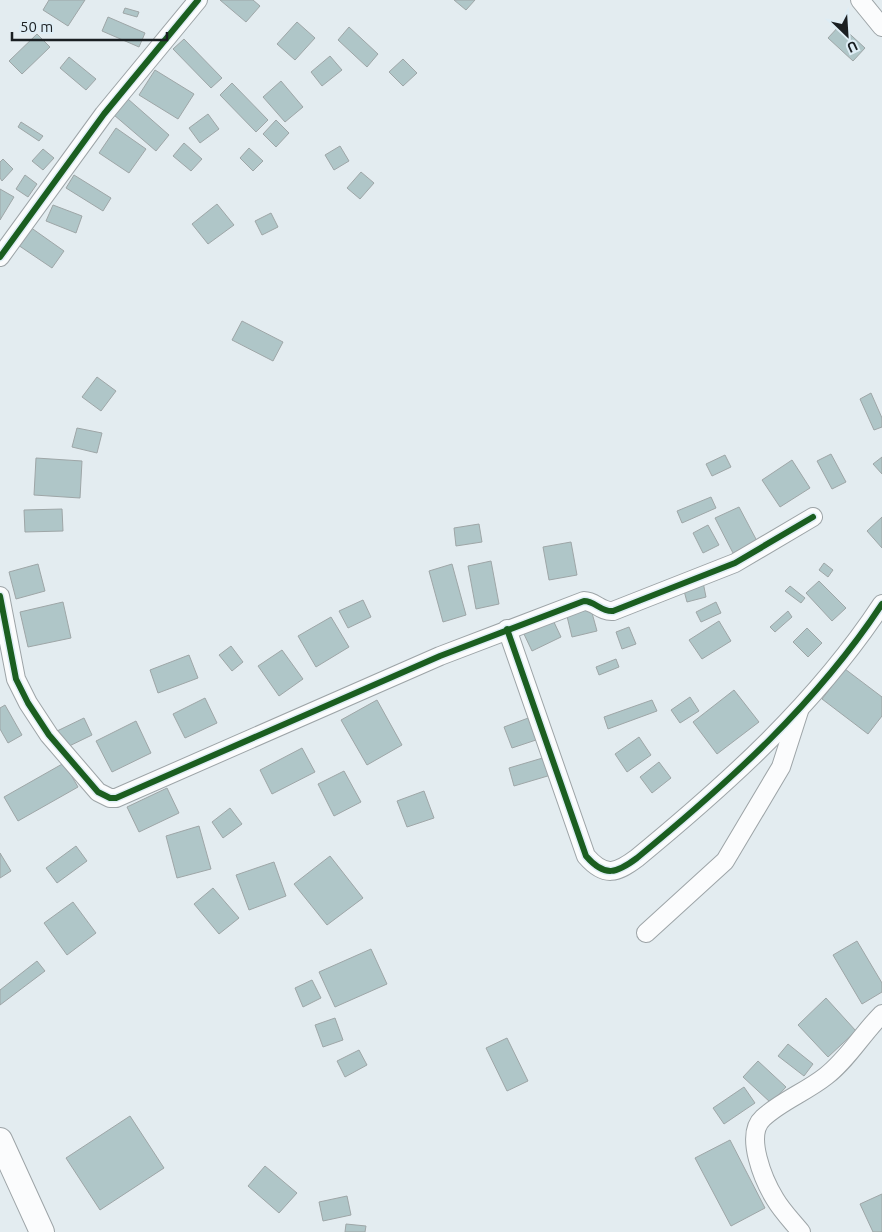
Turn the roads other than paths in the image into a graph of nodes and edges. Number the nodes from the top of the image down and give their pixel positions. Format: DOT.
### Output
graph roads {
  1 [pos="198,0"];
  2 [pos="860,0"];
  3 [pos="882,27"];
  4 [pos="0,257"];
  5 [pos="813,517"];
  6 [pos="0,596"];
  7 [pos="882,604"];
  8 [pos="507,629"];
  9 [pos="800,708"];
  10 [pos="646,932"];
  11 [pos="882,1014"];
  12 [pos="0,1140"];
  13 [pos="0,1174"];
  14 [pos="26,1232"];
  15 [pos="42,1232"];
  16 [pos="801,1232"];
  1 -- 4 [label="street"];
  2 -- 3 [label="street"];
  5 -- 8 [label="street"];
  6 -- 8 [label="street"];
  7 -- 9 [label="street"];
  8 -- 9 [label="street"];
  9 -- 10 [label="street"];
  11 -- 16 [label="street"];
  12 -- 15 [label="street"];
  13 -- 14 [label="street"];
}
